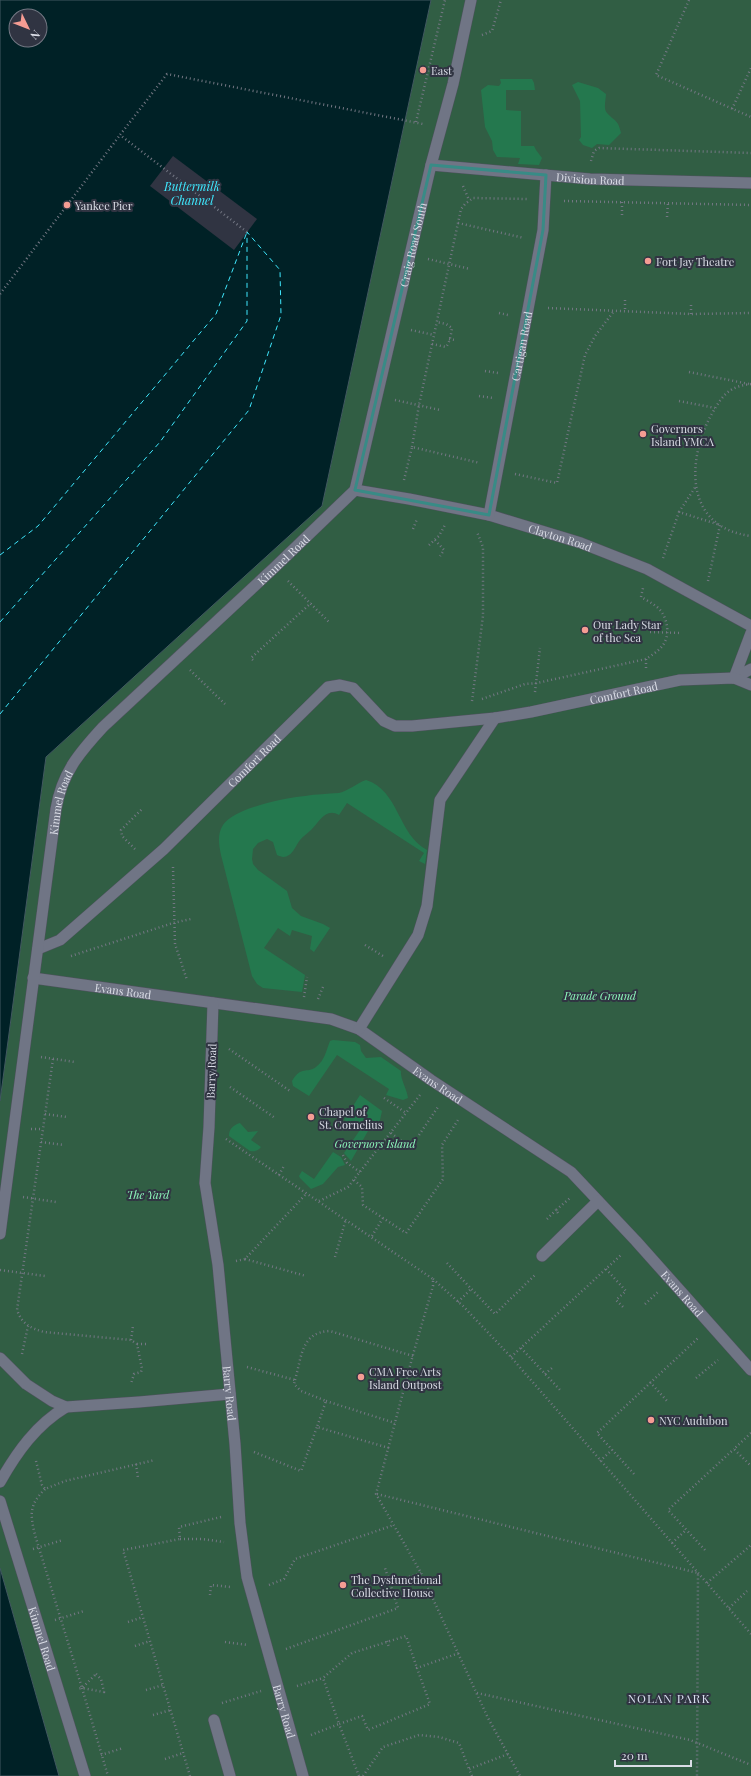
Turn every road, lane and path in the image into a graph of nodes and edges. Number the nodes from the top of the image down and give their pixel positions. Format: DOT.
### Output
graph roads {
  1 [pos="445,0"];
  2 [pos="471,0"];
  3 [pos="501,0"];
  4 [pos="689,0"];
  5 [pos="464,31"];
  6 [pos="751,68"];
  7 [pos="732,109"];
  8 [pos="751,117"];
  9 [pos="405,121"];
  10 [pos="416,122"];
  11 [pos="120,135"];
  12 [pos="751,153"];
  13 [pos="430,165"];
  14 [pos="546,175"];
  15 [pos="590,179"];
  16 [pos="751,183"];
  17 [pos="622,202"];
  18 [pos="668,203"];
  19 [pos="622,215"];
  20 [pos="667,217"];
  21 [pos="458,223"];
  22 [pos="247,232"];
  23 [pos="526,241"];
  24 [pos="431,260"];
  25 [pos="470,269"];
  26 [pos="0,294"];
  27 [pos="625,300"];
  28 [pos="691,303"];
  29 [pos="529,308"];
  30 [pos="614,311"];
  31 [pos="626,311"];
  32 [pos="751,313"];
  33 [pos="691,314"];
  34 [pos="436,322"];
  35 [pos="416,331"];
  36 [pos="449,339"];
  37 [pos="455,340"];
  38 [pos="432,344"];
  39 [pos="689,372"];
  40 [pos="751,384"];
  41 [pos="497,392"];
  42 [pos="495,399"];
  43 [pos="679,401"];
  44 [pos="401,402"];
  45 [pos="419,405"];
  46 [pos="715,408"];
  47 [pos="440,410"];
  48 [pos="690,442"];
  49 [pos="699,444"];
  50 [pos="412,447"];
  51 [pos="498,468"];
  52 [pos="696,485"];
  53 [pos="355,490"];
  54 [pos="400,497"];
  55 [pos="448,507"];
  56 [pos="466,511"];
  57 [pos="679,512"];
  58 [pos="489,516"];
  59 [pos="720,525"];
  60 [pos="751,536"];
  61 [pos="435,540"];
  62 [pos="430,545"];
  63 [pos="440,556"];
  64 [pos="275,567"];
  65 [pos="652,571"];
  66 [pos="704,599"];
  67 [pos="311,603"];
  68 [pos="330,623"];
  69 [pos="751,626"];
  70 [pos="650,632"];
  71 [pos="667,632"];
  72 [pos="682,633"];
  73 [pos="751,633"];
  74 [pos="540,648"];
  75 [pos="178,658"];
  76 [pos="253,660"];
  77 [pos="751,669"];
  78 [pos="734,678"];
  79 [pos="537,683"];
  80 [pos="751,685"];
  81 [pos="480,700"];
  82 [pos="476,702"];
  83 [pos="225,704"];
  84 [pos="531,712"];
  85 [pos="495,718"];
  86 [pos="143,808"];
  87 [pos="164,849"];
  88 [pos="149,862"];
  89 [pos="191,920"];
  90 [pos="173,923"];
  91 [pos="38,948"];
  92 [pos="69,957"];
  93 [pos="33,978"];
  94 [pos="188,1000"];
  95 [pos="213,1003"];
  96 [pos="359,1029"];
  97 [pos="212,1037"];
  98 [pos="23,1055"];
  99 [pos="53,1059"];
  100 [pos="75,1062"];
  101 [pos="211,1075"];
  102 [pos="431,1080"];
  103 [pos="290,1091"];
  104 [pos="448,1092"];
  105 [pos="384,1098"];
  106 [pos="468,1104"];
  107 [pos="406,1113"];
  108 [pos="44,1114"];
  109 [pos="68,1117"];
  110 [pos="276,1118"];
  111 [pos="209,1127"];
  112 [pos="391,1133"];
  113 [pos="419,1135"];
  114 [pos="41,1142"];
  115 [pos="404,1143"];
  116 [pos="64,1145"];
  117 [pos="343,1155"];
  118 [pos="284,1166"];
  119 [pos="360,1172"];
  120 [pos="279,1175"];
  121 [pos="354,1180"];
  122 [pos="4,1194"];
  123 [pos="306,1194"];
  124 [pos="33,1198"];
  125 [pos="319,1201"];
  126 [pos="598,1201"];
  127 [pos="56,1202"];
  128 [pos="556,1210"];
  129 [pos="383,1218"];
  130 [pos="346,1219"];
  131 [pos="547,1219"];
  132 [pos="0,1234"];
  133 [pos="372,1236"];
  134 [pos="636,1241"];
  135 [pos="542,1256"];
  136 [pos="335,1257"];
  137 [pos="246,1259"];
  138 [pos="218,1266"];
  139 [pos="606,1269"];
  140 [pos="0,1270"];
  141 [pos="22,1273"];
  142 [pos="45,1276"];
  143 [pos="306,1276"];
  144 [pos="433,1279"];
  145 [pos="471,1289"];
  146 [pos="458,1302"];
  147 [pos="624,1308"];
  148 [pos="28,1326"];
  149 [pos="133,1326"];
  150 [pos="712,1326"];
  151 [pos="131,1340"];
  152 [pos="137,1344"];
  153 [pos="146,1344"];
  154 [pos="521,1348"];
  155 [pos="732,1348"];
  156 [pos="413,1356"];
  157 [pos="511,1357"];
  158 [pos="0,1358"];
  159 [pos="227,1359"];
  160 [pos="552,1368"];
  161 [pos="751,1370"];
  162 [pos="545,1374"];
  163 [pos="19,1377"];
  164 [pos="696,1378"];
  165 [pos="295,1380"];
  166 [pos="650,1382"];
  167 [pos="396,1386"];
  168 [pos="404,1388"];
  169 [pos="561,1391"];
  170 [pos="230,1394"];
  171 [pos="326,1401"];
  172 [pos="667,1401"];
  173 [pos="126,1403"];
  174 [pos="66,1407"];
  175 [pos="395,1423"];
  176 [pos="317,1427"];
  177 [pos="751,1433"];
  178 [pos="30,1437"];
  179 [pos="236,1444"];
  180 [pos="389,1448"];
  181 [pos="734,1449"];
  182 [pos="612,1450"];
  183 [pos="155,1460"];
  184 [pos="600,1461"];
  185 [pos="136,1464"];
  186 [pos="751,1464"];
  187 [pos="634,1474"];
  188 [pos="138,1478"];
  189 [pos="0,1482"];
  190 [pos="45,1489"];
  191 [pos="376,1494"];
  192 [pos="0,1501"];
  193 [pos="239,1513"];
  194 [pos="394,1525"];
  195 [pos="686,1530"];
  196 [pos="180,1539"];
  197 [pos="63,1540"];
  198 [pos="672,1543"];
  199 [pos="751,1545"];
  200 [pos="39,1547"];
  201 [pos="243,1548"];
  202 [pos="705,1550"];
  203 [pos="16,1554"];
  204 [pos="384,1568"];
  205 [pos="421,1573"];
  206 [pos="698,1573"];
  207 [pos="390,1583"];
  208 [pos="707,1583"];
  209 [pos="251,1590"];
  210 [pos="747,1591"];
  211 [pos="210,1595"];
  212 [pos="729,1608"];
  213 [pos="84,1611"];
  214 [pos="62,1618"];
  215 [pos="143,1618"];
  216 [pos="128,1622"];
  217 [pos="38,1625"];
  218 [pos="751,1634"];
  219 [pos="150,1641"];
  220 [pos="387,1641"];
  221 [pos="225,1642"];
  222 [pos="246,1645"];
  223 [pos="135,1646"];
  224 [pos="389,1647"];
  225 [pos="459,1653"];
  226 [pos="268,1654"];
  227 [pos="417,1668"];
  228 [pos="323,1678"];
  229 [pos="163,1685"];
  230 [pos="82,1688"];
  231 [pos="146,1690"];
  232 [pos="258,1692"];
  233 [pos="278,1692"];
  234 [pos="476,1692"];
  235 [pos="60,1695"];
  236 [pos="239,1697"];
  237 [pos="171,1710"];
  238 [pos="153,1715"];
  239 [pos="214,1720"];
  240 [pos="339,1724"];
  241 [pos="292,1742"];
  242 [pos="696,1743"];
  243 [pos="123,1748"];
  244 [pos="116,1750"];
  245 [pos="183,1753"];
  246 [pos="508,1754"];
  247 [pos="165,1759"];
  248 [pos="751,1765"];
  249 [pos="469,1769"];
  250 [pos="84,1776"];
  251 [pos="108,1776"];
  252 [pos="190,1776"];
  253 [pos="230,1776"];
  254 [pos="302,1776"];
  255 [pos="359,1776"];
  256 [pos="363,1776"];
  257 [pos="472,1776"];
  258 [pos="520,1776"];
  259 [pos="697,1776"];
  1 -- 10 [label="path"];
  2 -- 5 [label="street, Craig Road South"];
  3 -- 5 [label="path"];
  4 -- 7 [label="path"];
  5 -- 13 [label="street, Craig Road South"];
  6 -- 7 [label="path"];
  7 -- 8 [label="path"];
  9 -- 11 [label="path"];
  11 -- 22 [label="path"];
  11 -- 26 [label="path"];
  12 -- 15 [label="path"];
  13 -- 14 [label="street, Division Road"];
  13 -- 53 [label="street, Craig Road South"];
  14 -- 15 [label="street, Division Road"];
  14 -- 29 [label="street, Cartigan Road"];
  15 -- 16 [label="street, Division Road"];
  17 -- 19 [label="path"];
  18 -- 20 [label="path"];
  21 -- 23 [label="path"];
  24 -- 25 [label="path"];
  27 -- 31 [label="path"];
  28 -- 33 [label="path"];
  29 -- 30 [label="path"];
  29 -- 51 [label="street, Cartigan Road"];
  30 -- 31 [label="path"];
  30 -- 51 [label="path"];
  31 -- 33 [label="path"];
  32 -- 33 [label="path"];
  34 -- 36 [label="path"];
  35 -- 38 [label="path"];
  36 -- 37 [label="path"];
  36 -- 38 [label="path"];
  38 -- 45 [label="path"];
  39 -- 40 [label="path"];
  40 -- 46 [label="path"];
  41 -- 42 [label="path"];
  43 -- 46 [label="path"];
  44 -- 45 [label="path"];
  45 -- 47 [label="path"];
  45 -- 50 [label="path"];
  46 -- 49 [label="path"];
  48 -- 49 [label="path"];
  49 -- 52 [label="path"];
  50 -- 51 [label="path"];
  50 -- 54 [label="path"];
  51 -- 58 [label="street, Cartigan Road"];
  52 -- 57 [label="path"];
  52 -- 59 [label="path"];
  53 -- 54 [label="street, Clayton Road"];
  53 -- 64 [label="street, Kimmel Road"];
  54 -- 55 [label="street, Clayton Road"];
  55 -- 56 [label="street, Clayton Road"];
  55 -- 61 [label="path"];
  56 -- 58 [label="street, Clayton Road"];
  56 -- 82 [label="path"];
  57 -- 59 [label="path"];
  57 -- 65 [label="path"];
  58 -- 65 [label="street, Clayton Road"];
  59 -- 60 [label="path"];
  59 -- 66 [label="path"];
  61 -- 62 [label="path"];
  61 -- 63 [label="path"];
  64 -- 67 [label="path"];
  64 -- 75 [label="street, Kimmel Road"];
  65 -- 66 [label="street, Clayton Road"];
  65 -- 71 [label="path"];
  66 -- 69 [label="street, Clayton Road"];
  67 -- 68 [label="path"];
  67 -- 76 [label="path"];
  70 -- 71 [label="path"];
  71 -- 72 [label="path"];
  71 -- 79 [label="path"];
  73 -- 78 [label="street"];
  74 -- 79 [label="path"];
  75 -- 83 [label="path"];
  75 -- 91 [label="street, Kimmel Road"];
  77 -- 78 [label="street"];
  78 -- 80 [label="street, Comfort Road"];
  78 -- 84 [label="street, Comfort Road"];
  79 -- 81 [label="path"];
  79 -- 84 [label="path"];
  84 -- 85 [label="street, Comfort Road"];
  85 -- 87 [label="street, Comfort Road"];
  85 -- 96 [label="street"];
  86 -- 88 [label="path"];
  87 -- 88 [label="street, Comfort Road"];
  87 -- 90 [label="path"];
  88 -- 91 [label="street, Comfort Road"];
  89 -- 90 [label="path"];
  90 -- 92 [label="path"];
  90 -- 94 [label="path"];
  91 -- 93 [label="street, Kimmel Road"];
  93 -- 94 [label="street, Evans Road"];
  93 -- 98 [label="street, Kimmel Road"];
  94 -- 95 [label="street, Evans Road"];
  95 -- 96 [label="street, Evans Road"];
  95 -- 97 [label="street, Barry Road"];
  96 -- 102 [label="street, Evans Road"];
  97 -- 101 [label="street, Barry Road"];
  97 -- 103 [label="path"];
  98 -- 99 [label="path"];
  98 -- 122 [label="street, Kimmel Road"];
  99 -- 100 [label="path"];
  99 -- 108 [label="path"];
  101 -- 110 [label="path"];
  101 -- 111 [label="street, Barry Road"];
  102 -- 104 [label="street, Evans Road"];
  102 -- 107 [label="path"];
  104 -- 106 [label="street, Evans Road"];
  104 -- 113 [label="path"];
  105 -- 107 [label="path"];
  106 -- 126 [label="street, Evans Road"];
  106 -- 129 [label="path"];
  107 -- 112 [label="path"];
  108 -- 109 [label="path"];
  108 -- 114 [label="path"];
  111 -- 120 [label="path"];
  111 -- 138 [label="street, Barry Road"];
  112 -- 115 [label="path"];
  112 -- 119 [label="path"];
  114 -- 116 [label="path"];
  114 -- 124 [label="path"];
  117 -- 119 [label="path"];
  118 -- 120 [label="path"];
  119 -- 121 [label="path"];
  120 -- 123 [label="path"];
  121 -- 125 [label="path"];
  121 -- 129 [label="path"];
  122 -- 124 [label="path"];
  122 -- 132 [label="street, Kimmel Road"];
  123 -- 125 [label="path"];
  123 -- 137 [label="path"];
  124 -- 127 [label="path"];
  124 -- 141 [label="path"];
  125 -- 130 [label="path"];
  126 -- 134 [label="street, Evans Road"];
  126 -- 135 [label="street"];
  128 -- 131 [label="path"];
  129 -- 133 [label="path"];
  130 -- 133 [label="path"];
  130 -- 136 [label="path"];
  133 -- 144 [label="path"];
  134 -- 139 [label="path"];
  134 -- 150 [label="street, Evans Road"];
  137 -- 138 [label="path"];
  137 -- 143 [label="path"];
  138 -- 159 [label="street, Barry Road"];
  139 -- 147 [label="path"];
  139 -- 154 [label="path"];
  140 -- 141 [label="path"];
  141 -- 142 [label="path"];
  141 -- 148 [label="path"];
  144 -- 146 [label="path"];
  144 -- 156 [label="path"];
  145 -- 146 [label="path"];
  146 -- 157 [label="path"];
  148 -- 151 [label="path"];
  148 -- 163 [label="path"];
  149 -- 151 [label="path"];
  150 -- 155 [label="street, Evans Road"];
  150 -- 166 [label="path"];
  151 -- 152 [label="path"];
  152 -- 153 [label="path"];
  152 -- 173 [label="path"];
  154 -- 157 [label="path"];
  154 -- 162 [label="path"];
  155 -- 161 [label="street, Evans Road"];
  155 -- 164 [label="path"];
  156 -- 165 [label="path"];
  156 -- 168 [label="path"];
  157 -- 184 [label="path"];
  158 -- 163 [label="street"];
  159 -- 165 [label="path"];
  159 -- 170 [label="street, Barry Road"];
  160 -- 162 [label="path"];
  162 -- 169 [label="path"];
  163 -- 174 [label="street"];
  165 -- 171 [label="path"];
  166 -- 172 [label="path"];
  166 -- 182 [label="path"];
  167 -- 168 [label="path"];
  168 -- 175 [label="path"];
  170 -- 173 [label="street"];
  170 -- 179 [label="street, Barry Road"];
  171 -- 175 [label="path"];
  171 -- 176 [label="path"];
  173 -- 174 [label="street"];
  174 -- 178 [label="street"];
  175 -- 180 [label="path"];
  176 -- 179 [label="path"];
  176 -- 180 [label="path"];
  177 -- 181 [label="path"];
  178 -- 189 [label="street"];
  178 -- 190 [label="path"];
  179 -- 193 [label="street, Barry Road"];
  180 -- 191 [label="path"];
  181 -- 186 [label="path"];
  181 -- 195 [label="path"];
  182 -- 184 [label="path"];
  182 -- 187 [label="path"];
  183 -- 185 [label="path"];
  184 -- 198 [label="path"];
  185 -- 188 [label="path"];
  185 -- 190 [label="path"];
  190 -- 200 [label="path"];
  191 -- 194 [label="path"];
  191 -- 206 [label="path"];
  192 -- 203 [label="street, Kimmel Road"];
  193 -- 196 [label="path"];
  193 -- 201 [label="street, Barry Road"];
  194 -- 205 [label="path"];
  194 -- 209 [label="path"];
  195 -- 198 [label="path"];
  195 -- 202 [label="path"];
  196 -- 201 [label="path"];
  196 -- 215 [label="path"];
  197 -- 200 [label="path"];
  198 -- 206 [label="path"];
  199 -- 208 [label="path"];
  200 -- 203 [label="path"];
  200 -- 214 [label="path"];
  201 -- 209 [label="street, Barry Road"];
  203 -- 217 [label="street, Kimmel Road"];
  204 -- 207 [label="path"];
  205 -- 207 [label="path"];
  205 -- 225 [label="path"];
  206 -- 208 [label="path"];
  206 -- 242 [label="path"];
  207 -- 226 [label="path"];
  208 -- 212 [label="path"];
  209 -- 211 [label="path"];
  209 -- 226 [label="street, Barry Road"];
  210 -- 212 [label="path"];
  212 -- 218 [label="path"];
  213 -- 214 [label="path"];
  214 -- 217 [label="path"];
  214 -- 230 [label="path"];
  215 -- 216 [label="path"];
  215 -- 219 [label="path"];
  217 -- 235 [label="street, Kimmel Road"];
  219 -- 223 [label="path"];
  219 -- 229 [label="path"];
  220 -- 224 [label="path"];
  220 -- 227 [label="path"];
  220 -- 228 [label="path"];
  221 -- 222 [label="path"];
  225 -- 227 [label="path"];
  225 -- 234 [label="path"];
  226 -- 233 [label="street, Barry Road"];
  227 -- 240 [label="path"];
  228 -- 233 [label="path"];
  228 -- 240 [label="path"];
  229 -- 231 [label="path"];
  229 -- 237 [label="path"];
  230 -- 230 [label="path"];
  230 -- 235 [label="path"];
  230 -- 251 [label="path"];
  232 -- 236 [label="path"];
  233 -- 241 [label="street, Barry Road"];
  234 -- 242 [label="path"];
  234 -- 246 [label="path"];
  235 -- 250 [label="street, Kimmel Road"];
  237 -- 238 [label="path"];
  237 -- 245 [label="path"];
  239 -- 253 [label="street"];
  240 -- 241 [label="path"];
  240 -- 255 [label="path"];
  241 -- 254 [label="street, Barry Road"];
  242 -- 248 [label="path"];
  242 -- 259 [label="path"];
  243 -- 244 [label="path"];
  245 -- 247 [label="path"];
  245 -- 252 [label="path"];
  246 -- 249 [label="path"];
  246 -- 258 [label="path"];
  249 -- 256 [label="path"];
  249 -- 257 [label="path"];
}
